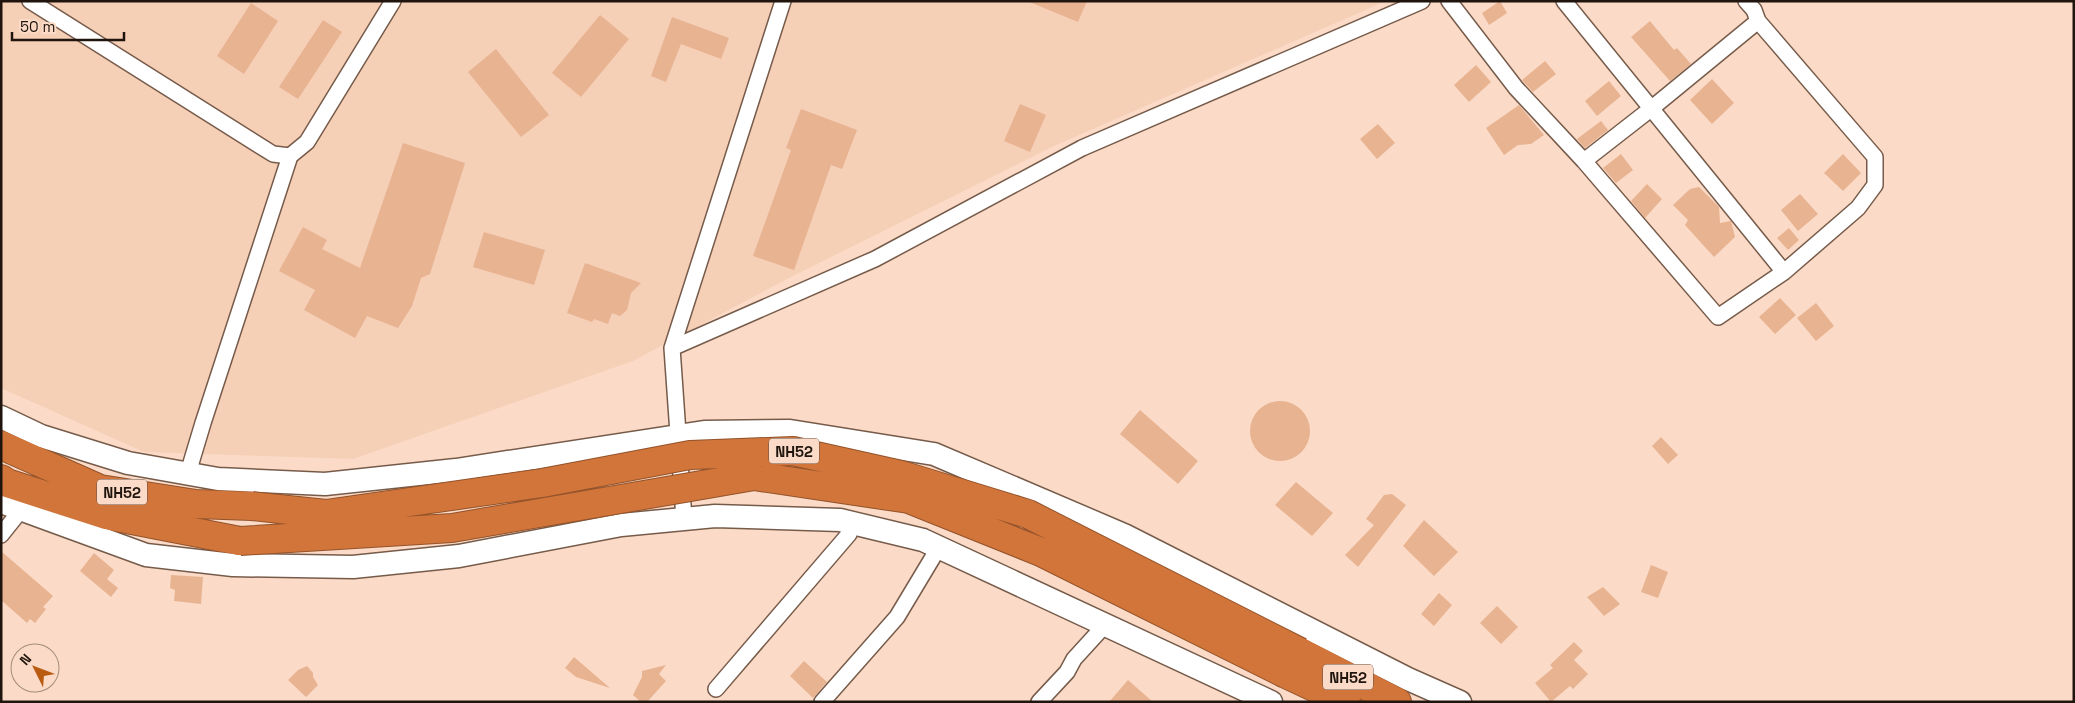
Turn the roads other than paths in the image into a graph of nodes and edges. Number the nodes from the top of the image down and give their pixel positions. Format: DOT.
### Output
graph roads {
  1 [pos="30,1"];
  2 [pos="393,1"];
  3 [pos="783,1"];
  4 [pos="1422,1"];
  5 [pos="1449,1"];
  6 [pos="1564,1"];
  7 [pos="1746,1"];
  8 [pos="1758,21"];
  9 [pos="1652,108"];
  10 [pos="290,156"];
  11 [pos="1584,161"];
  12 [pos="1784,272"];
  13 [pos="672,348"];
  14 [pos="1,417"];
  15 [pos="679,436"];
  16 [pos="1,445"];
  17 [pos="188,474"];
  18 [pos="1,479"];
  19 [pos="11,506"];
  20 [pos="684,519"];
  21 [pos="856,524"];
  22 [pos="1,536"];
  23 [pos="939,547"];
  24 [pos="1105,625"];
  25 [pos="1293,663"];
  26 [pos="716,689"];
  27 [pos="822,702"];
  28 [pos="1039,702"];
  29 [pos="1271,702"];
  30 [pos="1346,702"];
  31 [pos="1397,702"];
  32 [pos="1460,702"];
  1 -- 10 [label="street"];
  2 -- 10 [label="street"];
  3 -- 13 [label="street"];
  4 -- 13 [label="street"];
  5 -- 11 [label="street"];
  6 -- 9 [label="street"];
  7 -- 8 [label="street"];
  8 -- 9 [label="street"];
  8 -- 12 [label="street"];
  9 -- 11 [label="street"];
  9 -- 12 [label="street"];
  10 -- 17 [label="street"];
  11 -- 12 [label="street"];
  13 -- 15 [label="street"];
  14 -- 17 [label="street"];
  15 -- 17 [label="street"];
  15 -- 20 [label="street"];
  15 -- 32 [label="street"];
  16 -- 25 [label="highway, NH52, bridge"];
  18 -- 25 [label="highway, NH52, bridge"];
  19 -- 20 [label="street"];
  19 -- 22 [label="street"];
  20 -- 21 [label="street"];
  21 -- 23 [label="street"];
  21 -- 26 [label="street"];
  23 -- 24 [label="street"];
  23 -- 27 [label="street"];
  24 -- 28 [label="street"];
  24 -- 29 [label="street"];
  25 -- 30 [label="highway, NH52"];
  25 -- 31 [label="highway, NH52"];
}
